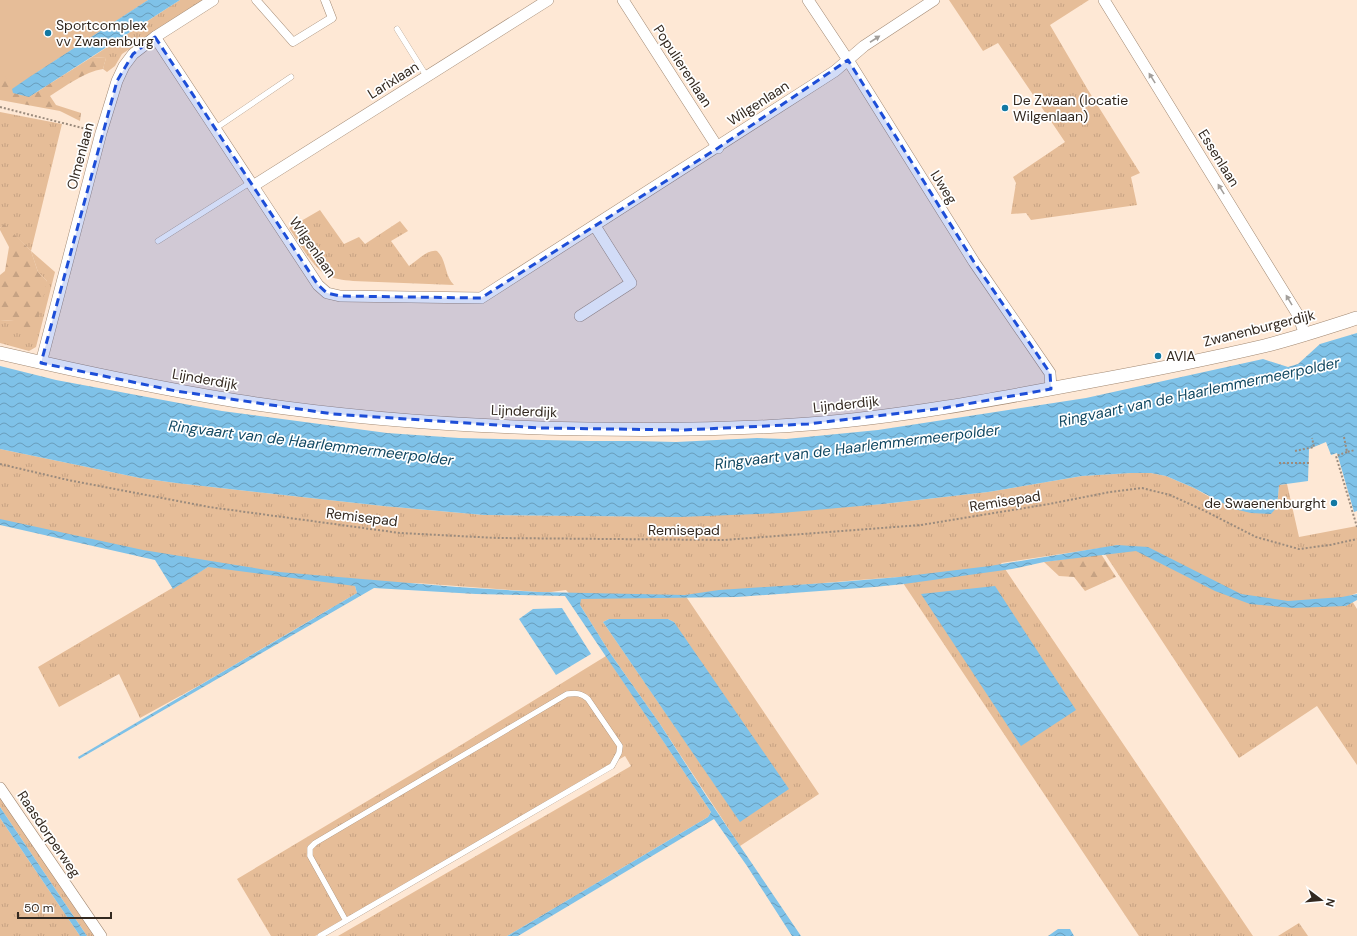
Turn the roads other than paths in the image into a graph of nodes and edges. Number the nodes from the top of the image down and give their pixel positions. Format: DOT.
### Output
graph roads {
  1 [pos="213,0"];
  2 [pos="256,0"];
  3 [pos="325,0"];
  4 [pos="548,0"];
  5 [pos="623,0"];
  6 [pos="808,0"];
  7 [pos="934,0"];
  8 [pos="1104,0"];
  9 [pos="397,29"];
  10 [pos="155,37"];
  11 [pos="848,60"];
  12 [pos="427,77"];
  13 [pos="291,78"];
  14 [pos="216,128"];
  15 [pos="718,148"];
  16 [pos="252,184"];
  17 [pos="595,226"];
  18 [pos="158,241"];
  19 [pos="580,316"];
  20 [pos="1357,318"];
  21 [pos="1305,335"];
  22 [pos="0,353"];
  23 [pos="41,363"];
  24 [pos="1051,389"];
  25 [pos="0,788"];
  26 [pos="346,921"];
  27 [pos="101,936"];
  28 [pos="320,936"];
  1 -- 10 [label="street, Olmenlaan"];
  2 -- 3 [label="street"];
  4 -- 12 [label="street, Larixlaan"];
  5 -- 15 [label="street, Populierenlaan"];
  6 -- 11 [label="street, IJweg"];
  11 -- 7 [label="street, Wilgenlaan, one-way"];
  21 -- 8 [label="street, Essenlaan, one-way"];
  9 -- 12 [label="lane"];
  10 -- 14 [label="street, Wilgenlaan"];
  10 -- 23 [label="street, Olmenlaan"];
  11 -- 15 [label="street, Wilgenlaan"];
  11 -- 24 [label="street, IJweg"];
  12 -- 16 [label="street, Larixlaan"];
  13 -- 14 [label="lane"];
  14 -- 16 [label="street, Wilgenlaan"];
  15 -- 17 [label="street, Wilgenlaan"];
  16 -- 17 [label="street, Wilgenlaan"];
  16 -- 18 [label="lane"];
  17 -- 19 [label="street"];
  20 -- 21 [label="street, Zwanenburgerdijk"];
  21 -- 24 [label="street, Zwanenburgerdijk"];
  22 -- 23 [label="street, Lijnderdijk"];
  23 -- 24 [label="street, Lijnderdijk"];
  25 -- 27 [label="street, Raasdorperweg"];
  26 -- 26 [label="lane"];
  26 -- 28 [label="lane"];
}
